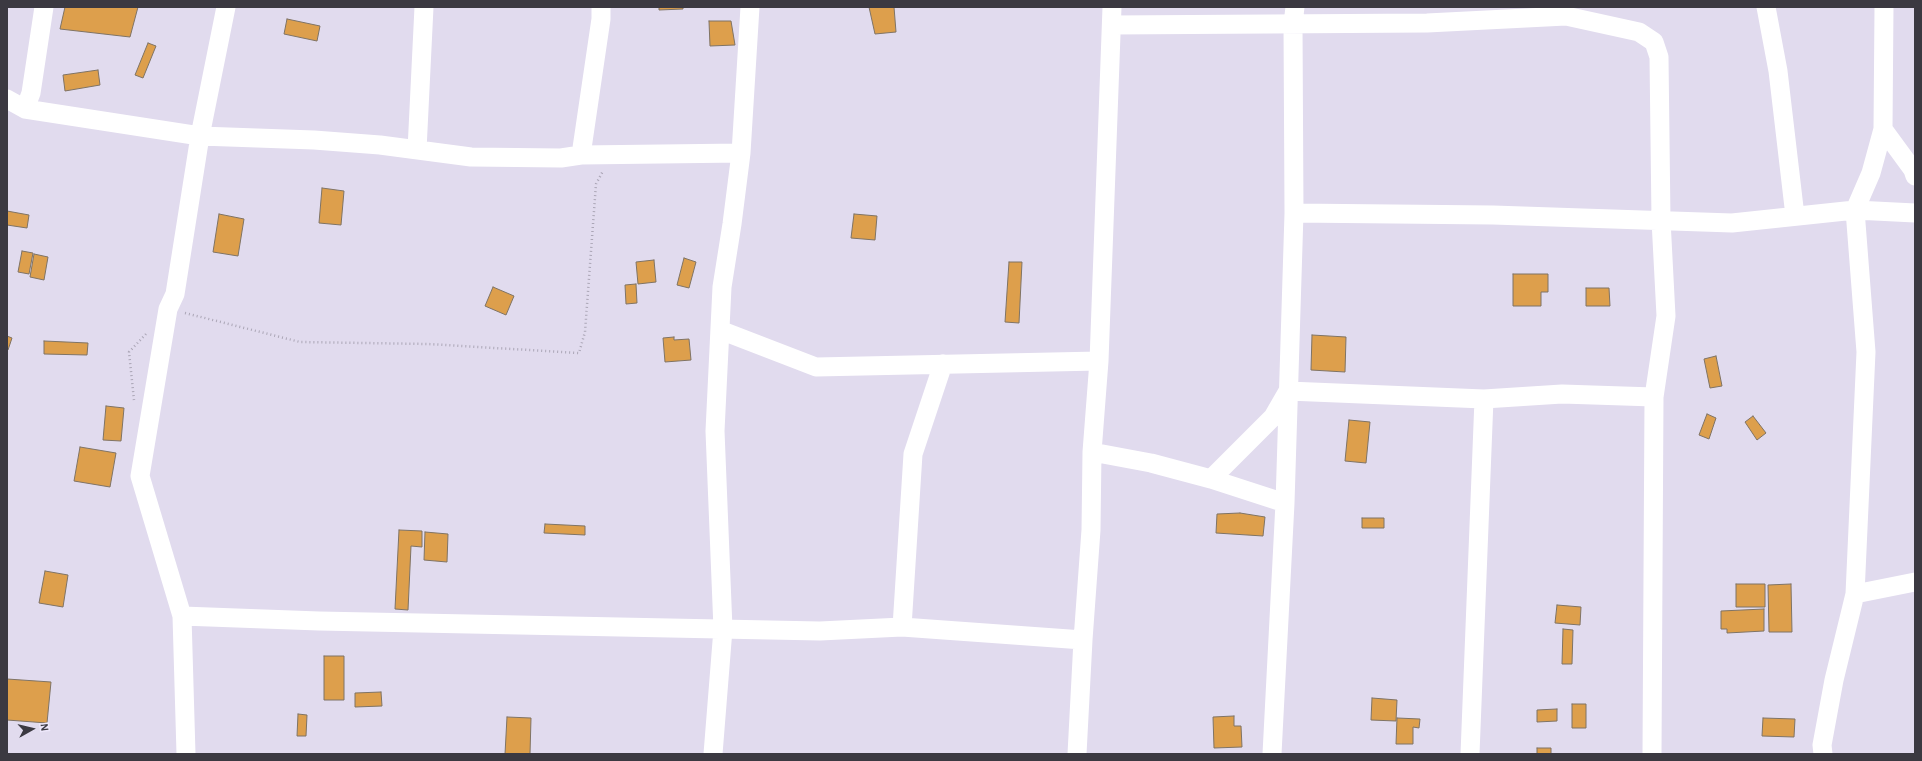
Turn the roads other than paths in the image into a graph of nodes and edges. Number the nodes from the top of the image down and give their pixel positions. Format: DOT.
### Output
graph roads {
  1 [pos="44,7"];
  2 [pos="226,7"];
  3 [pos="424,7"];
  4 [pos="601,7"];
  5 [pos="750,7"];
  6 [pos="1766,7"];
  7 [pos="1884,7"];
  8 [pos="1566,12"];
  9 [pos="1112,16"];
  10 [pos="1294,16"];
  11 [pos="7,99"];
  12 [pos="25,109"];
  13 [pos="1883,129"];
  14 [pos="200,136"];
  15 [pos="417,150"];
  16 [pos="741,153"];
  17 [pos="581,155"];
  18 [pos="1915,176"];
  19 [pos="1855,210"];
  20 [pos="1294,213"];
  21 [pos="1915,213"];
  22 [pos="1795,216"];
  23 [pos="1662,220"];
  24 [pos="720,330"];
  25 [pos="1099,361"];
  26 [pos="942,364"];
  27 [pos="1288,391"];
  28 [pos="1654,397"];
  29 [pos="1484,398"];
  30 [pos="1092,452"];
  31 [pos="1211,479"];
  32 [pos="1285,502"];
  33 [pos="1915,582"];
  34 [pos="1856,594"];
  35 [pos="182,616"];
  36 [pos="902,627"];
  37 [pos="722,629"];
  38 [pos="1083,640"];
  39 [pos="1827,751"];
  40 [pos="186,754"];
  41 [pos="713,754"];
  42 [pos="1077,754"];
  43 [pos="1272,754"];
  44 [pos="1470,754"];
  45 [pos="1652,754"];
  1 -- 12 [label="street"];
  2 -- 14 [label="street"];
  3 -- 15 [label="street"];
  4 -- 17 [label="street"];
  5 -- 16 [label="street"];
  6 -- 22 [label="street"];
  7 -- 13 [label="street"];
  8 -- 10 [label="street"];
  8 -- 23 [label="street"];
  9 -- 10 [label="street"];
  9 -- 25 [label="street"];
  10 -- 20 [label="street"];
  11 -- 12 [label="street"];
  12 -- 14 [label="street"];
  13 -- 18 [label="street"];
  13 -- 19 [label="street"];
  14 -- 15 [label="street"];
  14 -- 35 [label="street"];
  15 -- 17 [label="street"];
  16 -- 17 [label="street"];
  16 -- 24 [label="street"];
  19 -- 21 [label="street"];
  19 -- 22 [label="street"];
  19 -- 34 [label="street"];
  20 -- 23 [label="street"];
  20 -- 27 [label="street"];
  22 -- 23 [label="street"];
  23 -- 28 [label="street"];
  24 -- 26 [label="street"];
  24 -- 37 [label="street"];
  25 -- 26 [label="street"];
  25 -- 30 [label="street"];
  26 -- 36 [label="street"];
  27 -- 29 [label="street"];
  27 -- 31 [label="street"];
  27 -- 32 [label="street"];
  28 -- 29 [label="street"];
  28 -- 45 [label="street"];
  29 -- 44 [label="street"];
  30 -- 31 [label="street"];
  30 -- 38 [label="street"];
  31 -- 32 [label="street"];
  32 -- 43 [label="street"];
  33 -- 34 [label="street"];
  34 -- 39 [label="street"];
  35 -- 37 [label="street"];
  35 -- 40 [label="street"];
  36 -- 37 [label="street"];
  36 -- 38 [label="street"];
  37 -- 41 [label="street"];
  38 -- 42 [label="street"];
}
